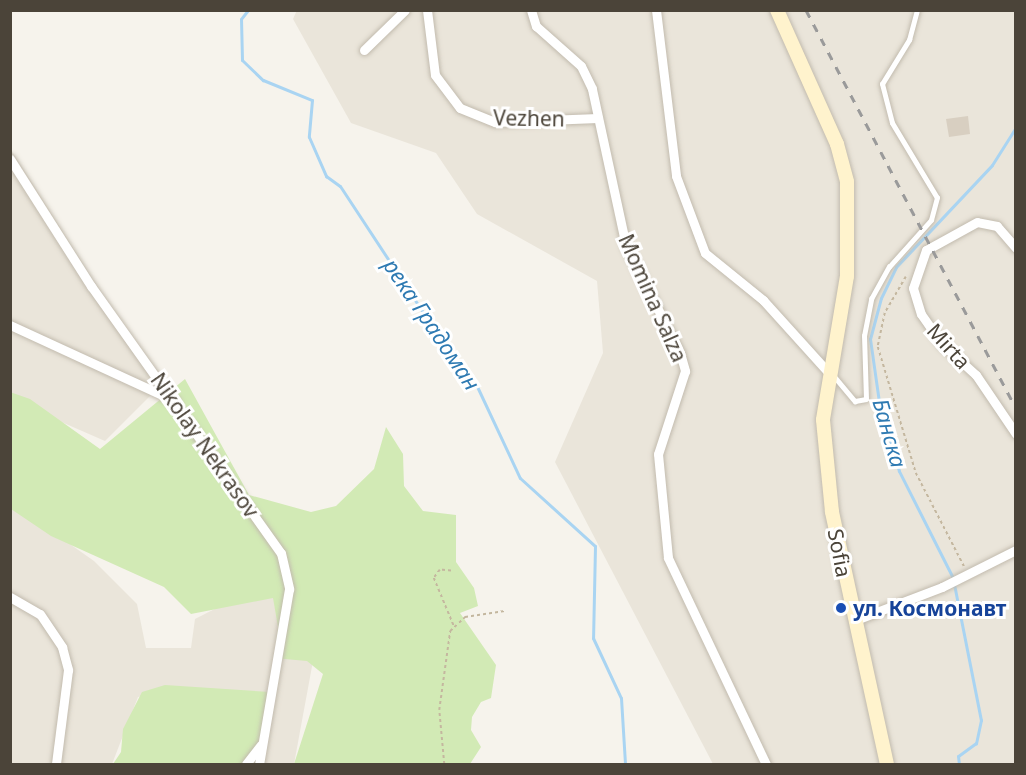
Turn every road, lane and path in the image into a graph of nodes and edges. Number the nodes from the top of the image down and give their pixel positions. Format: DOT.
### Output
graph roads {
  1 [pos="405,10"];
  2 [pos="427,10"];
  3 [pos="531,10"];
  4 [pos="656,10"];
  5 [pos="777,10"];
  6 [pos="917,10"];
  7 [pos="364,50"];
  8 [pos="598,118"];
  9 [pos="10,159"];
  10 [pos="1016,248"];
  11 [pos="918,264"];
  12 [pos="10,325"];
  13 [pos="829,373"];
  14 [pos="177,402"];
  15 [pos="1016,434"];
  16 [pos="1016,550"];
  17 [pos="451,571"];
  18 [pos="966,576"];
  19 [pos="10,597"];
  20 [pos="505,611"];
  21 [pos="853,621"];
  22 [pos="454,626"];
  23 [pos="261,745"];
  24 [pos="56,765"];
  25 [pos="246,765"];
  26 [pos="259,765"];
  27 [pos="444,765"];
  28 [pos="766,765"];
  29 [pos="887,765"];
  1 -- 7 [label="street"];
  2 -- 8 [label="street, Vezhen"];
  3 -- 8 [label="street, Momina Salza"];
  4 -- 13 [label="street"];
  5 -- 13 [label="street, Sofia"];
  6 -- 13 [label="lane"];
  8 -- 28 [label="street, Momina Salza"];
  9 -- 14 [label="street, Nikolay Nekrasov"];
  10 -- 11 [label="street"];
  11 -- 15 [label="street, Mirta"];
  11 -- 18 [label="path"];
  12 -- 14 [label="street"];
  13 -- 21 [label="street, Sofia"];
  14 -- 23 [label="street, Nikolay Nekrasov"];
  16 -- 18 [label="street"];
  17 -- 22 [label="path"];
  18 -- 21 [label="street"];
  19 -- 24 [label="street"];
  20 -- 22 [label="path"];
  21 -- 29 [label="street, Sofia"];
  22 -- 27 [label="path"];
  23 -- 25 [label="street"];
  23 -- 26 [label="street, Nikolay Nekrasov"];
}
